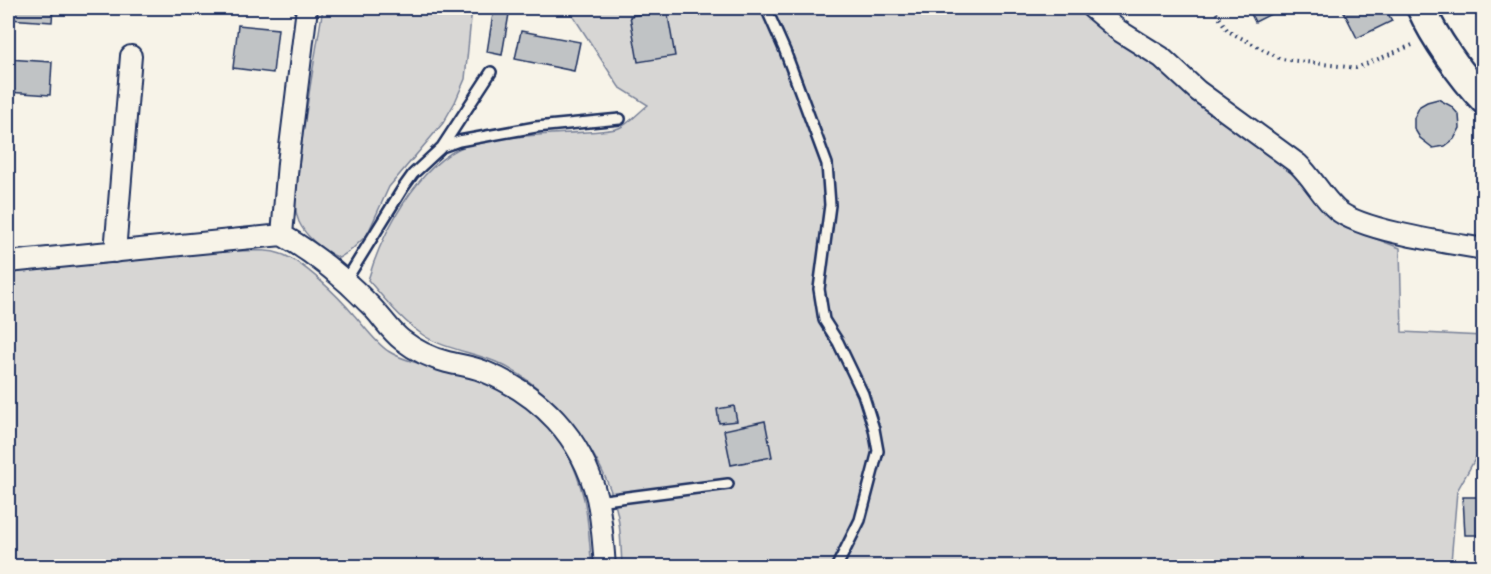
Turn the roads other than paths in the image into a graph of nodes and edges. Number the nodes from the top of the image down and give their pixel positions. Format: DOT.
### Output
graph roads {
  1 [pos="307,8"];
  2 [pos="766,8"];
  3 [pos="1092,8"];
  4 [pos="1421,8"];
  5 [pos="131,56"];
  6 [pos="491,72"];
  7 [pos="1484,100"];
  8 [pos="620,119"];
  9 [pos="442,147"];
  10 [pos="282,235"];
  11 [pos="1484,249"];
  12 [pos="115,252"];
  13 [pos="8,262"];
  14 [pos="345,282"];
  15 [pos="728,484"];
  16 [pos="597,501"];
  17 [pos="605,567"];
  18 [pos="837,567"];
  1 -- 10 [label="street"];
  2 -- 18 [label="lane"];
  3 -- 11 [label="street"];
  4 -- 7 [label="street"];
  5 -- 12 [label="street"];
  6 -- 9 [label="lane"];
  8 -- 9 [label="lane"];
  9 -- 14 [label="lane"];
  10 -- 12 [label="street"];
  10 -- 14 [label="street"];
  12 -- 13 [label="street"];
  14 -- 16 [label="street"];
  15 -- 16 [label="lane"];
  16 -- 17 [label="street"];
}
